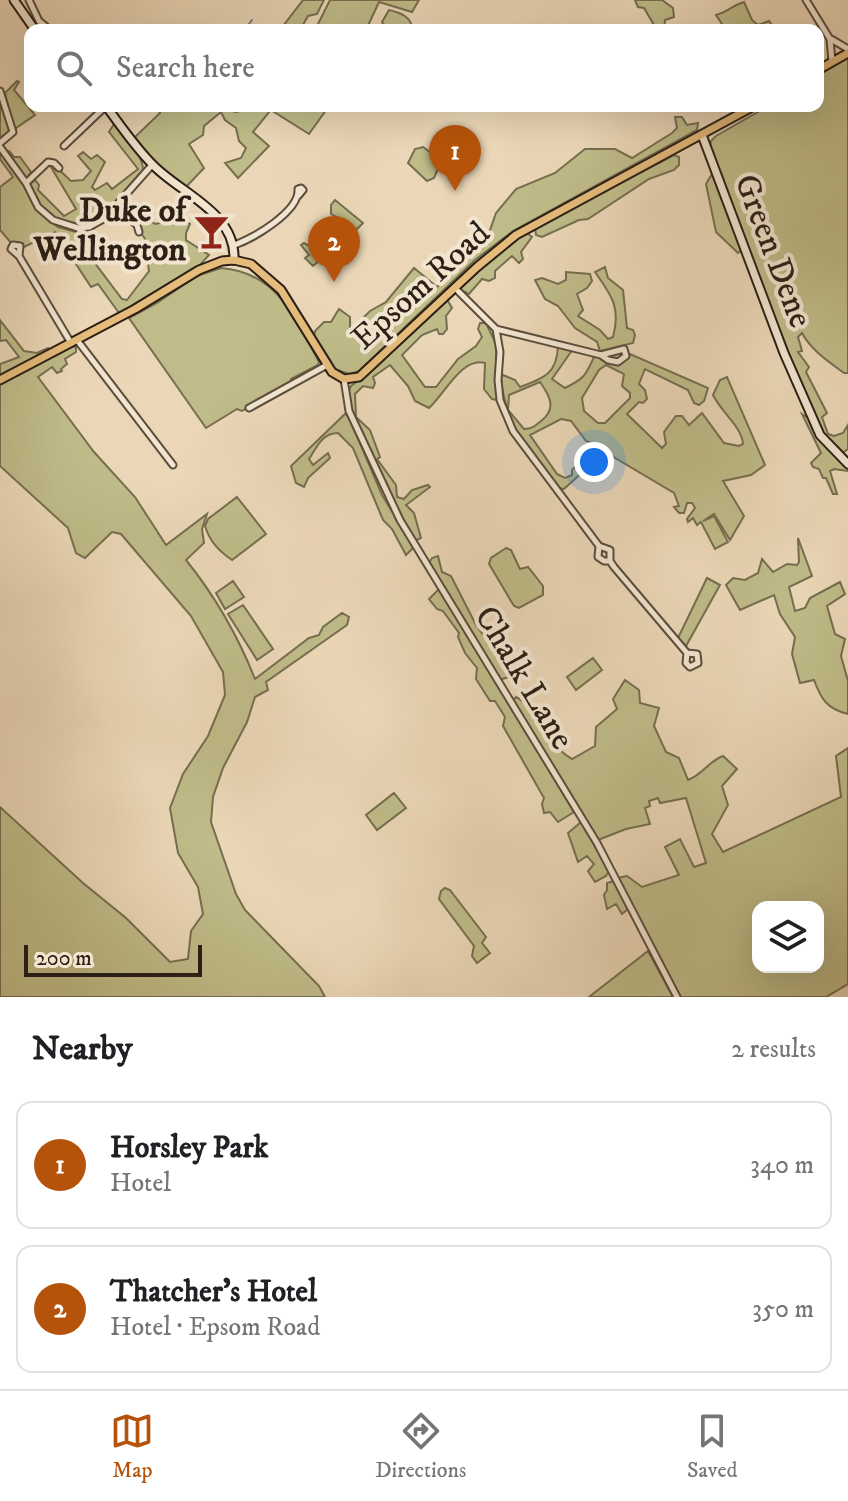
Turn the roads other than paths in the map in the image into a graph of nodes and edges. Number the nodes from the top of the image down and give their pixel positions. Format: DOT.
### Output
graph roads {
  1 [pos="14,0"];
  2 [pos="29,0"];
  3 [pos="806,0"];
  4 [pos="39,21"];
  5 [pos="31,24"];
  6 [pos="36,24"];
  7 [pos="43,24"];
  8 [pos="821,24"];
  9 [pos="824,29"];
  10 [pos="830,39"];
  11 [pos="848,51"];
  12 [pos="832,62"];
  13 [pos="824,67"];
  14 [pos="0,91"];
  15 [pos="100,112"];
  16 [pos="111,112"];
  17 [pos="743,112"];
  18 [pos="702,135"];
  19 [pos="0,145"];
  20 [pos="64,146"];
  21 [pos="153,165"];
  22 [pos="59,168"];
  23 [pos="26,183"];
  24 [pos="298,196"];
  25 [pos="116,207"];
  26 [pos="78,228"];
  27 [pos="139,232"];
  28 [pos="234,245"];
  29 [pos="94,253"];
  30 [pos="19,256"];
  31 [pos="234,260"];
  32 [pos="455,288"];
  33 [pos="496,329"];
  34 [pos="74,342"];
  35 [pos="601,355"];
  36 [pos="327,365"];
  37 [pos="344,379"];
  38 [pos="0,380"];
  39 [pos="249,408"];
  40 [pos="848,464"];
  41 [pos="173,465"];
  42 [pos="599,546"];
  43 [pos="610,561"];
  44 [pos="687,653"];
  45 [pos="677,997"];
  1 -- 5 [label="street"];
  2 -- 4 [label="street"];
  3 -- 8 [label="street"];
  4 -- 6 [label="street"];
  4 -- 7 [label="street"];
  9 -- 10 [label="street"];
  10 -- 11 [label="street"];
  10 -- 12 [label="street"];
  11 -- 12 [label="main road"];
  12 -- 13 [label="main road"];
  14 -- 19 [label="street"];
  15 -- 20 [label="street"];
  16 -- 21 [label="street"];
  17 -- 18 [label="main road, Epsom Road"];
  18 -- 32 [label="main road, Epsom Road"];
  18 -- 40 [label="street, Green Dene"];
  19 -- 23 [label="street"];
  21 -- 25 [label="street"];
  21 -- 28 [label="street"];
  22 -- 23 [label="street"];
  23 -- 26 [label="street"];
  24 -- 28 [label="street"];
  25 -- 26 [label="street"];
  25 -- 27 [label="street"];
  26 -- 29 [label="street"];
  28 -- 31 [label="street"];
  30 -- 34 [label="street"];
  31 -- 34 [label="main road"];
  31 -- 36 [label="main road, Epsom Road"];
  32 -- 33 [label="street"];
  32 -- 37 [label="main road, Epsom Road"];
  33 -- 35 [label="street"];
  33 -- 42 [label="street"];
  34 -- 38 [label="main road"];
  34 -- 41 [label="street"];
  36 -- 37 [label="main road, Epsom Road"];
  36 -- 39 [label="street"];
  37 -- 45 [label="street, Chalk Lane"];
  42 -- 43 [label="street"];
  42 -- 43 [label="street"];
  43 -- 44 [label="street"];
}
